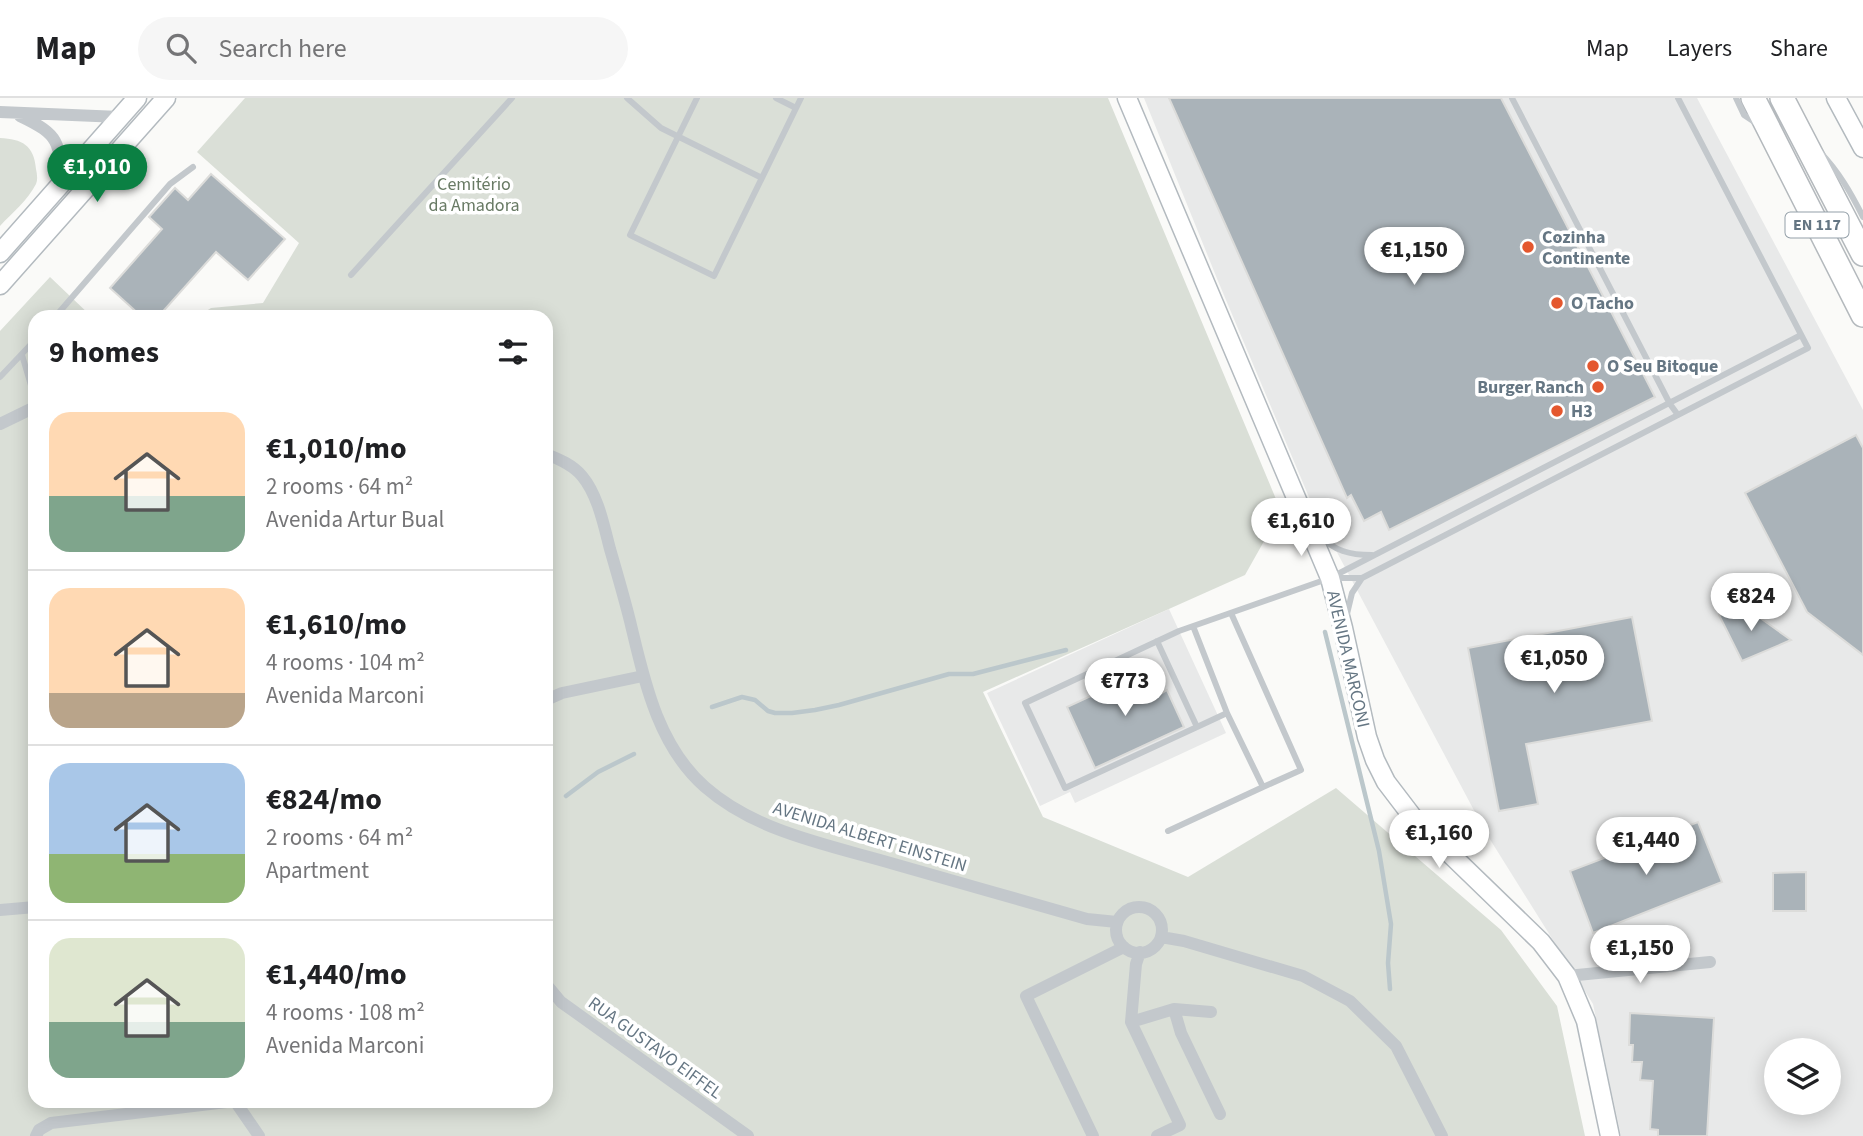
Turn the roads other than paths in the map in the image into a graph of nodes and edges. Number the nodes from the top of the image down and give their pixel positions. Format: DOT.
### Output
graph roads {
  1 [pos="137,98"];
  2 [pos="166,98"];
  3 [pos="512,98"];
  4 [pos="627,98"];
  5 [pos="697,98"];
  6 [pos="776,98"];
  7 [pos="801,98"];
  8 [pos="1127,98"];
  9 [pos="1512,98"];
  10 [pos="1678,98"];
  11 [pos="1736,98"];
  12 [pos="1753,98"];
  13 [pos="1783,98"];
  14 [pos="1836,98"];
  15 [pos="796,108"];
  16 [pos="0,112"];
  17 [pos="14,113"];
  18 [pos="120,117"];
  19 [pos="1798,128"];
  20 [pos="1771,134"];
  21 [pos="678,138"];
  22 [pos="1863,148"];
  23 [pos="193,167"];
  24 [pos="762,178"];
  25 [pos="61,185"];
  26 [pos="1863,217"];
  27 [pos="0,253"];
  28 [pos="1863,254"];
  29 [pos="351,275"];
  30 [pos="0,285"];
  31 [pos="61,310"];
  32 [pos="1863,315"];
  33 [pos="1801,335"];
  34 [pos="28,348"];
  35 [pos="22,355"];
  36 [pos="28,375"];
  37 [pos="0,377"];
  38 [pos="1670,404"];
  39 [pos="28,410"];
  40 [pos="1678,415"];
  41 [pos="0,424"];
  42 [pos="553,458"];
  43 [pos="1308,524"];
  44 [pos="1374,555"];
  45 [pos="1330,578"];
  46 [pos="1362,578"];
  47 [pos="1231,613"];
  48 [pos="1193,626"];
  49 [pos="1343,628"];
  50 [pos="1157,641"];
  51 [pos="643,676"];
  52 [pos="553,697"];
  53 [pos="1227,713"];
  54 [pos="1197,726"];
  55 [pos="1262,787"];
  56 [pos="1168,831"];
  57 [pos="28,908"];
  58 [pos="0,910"];
  59 [pos="1117,922"];
  60 [pos="1161,937"];
  61 [pos="1124,947"];
  62 [pos="1140,953"];
  63 [pos="1710,962"];
  64 [pos="1567,976"];
  65 [pos="553,992"];
  66 [pos="1174,1009"];
  67 [pos="1211,1012"];
  68 [pos="1131,1022"];
  69 [pos="176,1108"];
  70 [pos="240,1108"];
  71 [pos="1220,1114"];
  72 [pos="36,1136"];
  73 [pos="259,1136"];
  74 [pos="748,1136"];
  75 [pos="1093,1136"];
  76 [pos="1157,1136"];
  77 [pos="1442,1136"];
  78 [pos="1610,1136"];
  1 -- 18 [label="street"];
  2 -- 30 [label="street"];
  3 -- 29 [label="lane"];
  4 -- 21 [label="lane"];
  5 -- 21 [label="lane"];
  6 -- 15 [label="lane"];
  7 -- 15 [label="lane"];
  8 -- 43 [label="street, AVENIDA MARCONI"];
  9 -- 38 [label="lane"];
  10 -- 33 [label="lane"];
  11 -- 20 [label="lane"];
  12 -- 20 [label="highway, EN 117"];
  13 -- 19 [label="highway, EN 117"];
  14 -- 22 [label="street"];
  15 -- 24 [label="lane"];
  16 -- 17 [label="street"];
  17 -- 18 [label="street"];
  17 -- 25 [label="street"];
  18 -- 25 [label="street"];
  19 -- 26 [label="lane"];
  19 -- 28 [label="highway, EN 117"];
  20 -- 32 [label="highway, EN 117"];
  21 -- 24 [label="lane"];
  21 -- 24 [label="lane"];
  23 -- 31 [label="lane"];
  25 -- 27 [label="street"];
  33 -- 38 [label="lane"];
  33 -- 40 [label="lane"];
  34 -- 35 [label="lane"];
  35 -- 36 [label="lane"];
  35 -- 37 [label="lane"];
  38 -- 40 [label="lane"];
  38 -- 44 [label="lane"];
  39 -- 41 [label="street"];
  40 -- 46 [label="lane"];
  42 -- 51 [label="street, AVENIDA ALBERT EINSTEIN"];
  43 -- 44 [label="lane"];
  43 -- 45 [label="street, AVENIDA MARCONI"];
  44 -- 45 [label="lane"];
  45 -- 46 [label="lane"];
  45 -- 47 [label="lane"];
  45 -- 49 [label="street, AVENIDA MARCONI"];
  46 -- 49 [label="lane"];
  47 -- 48 [label="lane"];
  47 -- 55 [label="lane"];
  48 -- 50 [label="lane"];
  48 -- 53 [label="lane"];
  49 -- 64 [label="street, AVENIDA MARCONI"];
  50 -- 54 [label="lane"];
  50 -- 54 [label="lane"];
  51 -- 52 [label="street"];
  51 -- 59 [label="street, AVENIDA ALBERT EINSTEIN"];
  53 -- 54 [label="lane"];
  53 -- 55 [label="lane"];
  55 -- 56 [label="lane"];
  57 -- 58 [label="street"];
  59 -- 60 [label="street"];
  59 -- 61 [label="street"];
  60 -- 62 [label="street"];
  60 -- 77 [label="street"];
  61 -- 62 [label="street"];
  61 -- 75 [label="street"];
  62 -- 68 [label="street"];
  63 -- 64 [label="street"];
  64 -- 78 [label="street, AVENIDA MARCONI"];
  65 -- 74 [label="street, RUA GUSTAVO EIFFEL"];
  66 -- 67 [label="street"];
  66 -- 68 [label="street"];
  66 -- 71 [label="street"];
  68 -- 76 [label="street"];
  69 -- 72 [label="street"];
  70 -- 73 [label="street"];
}
